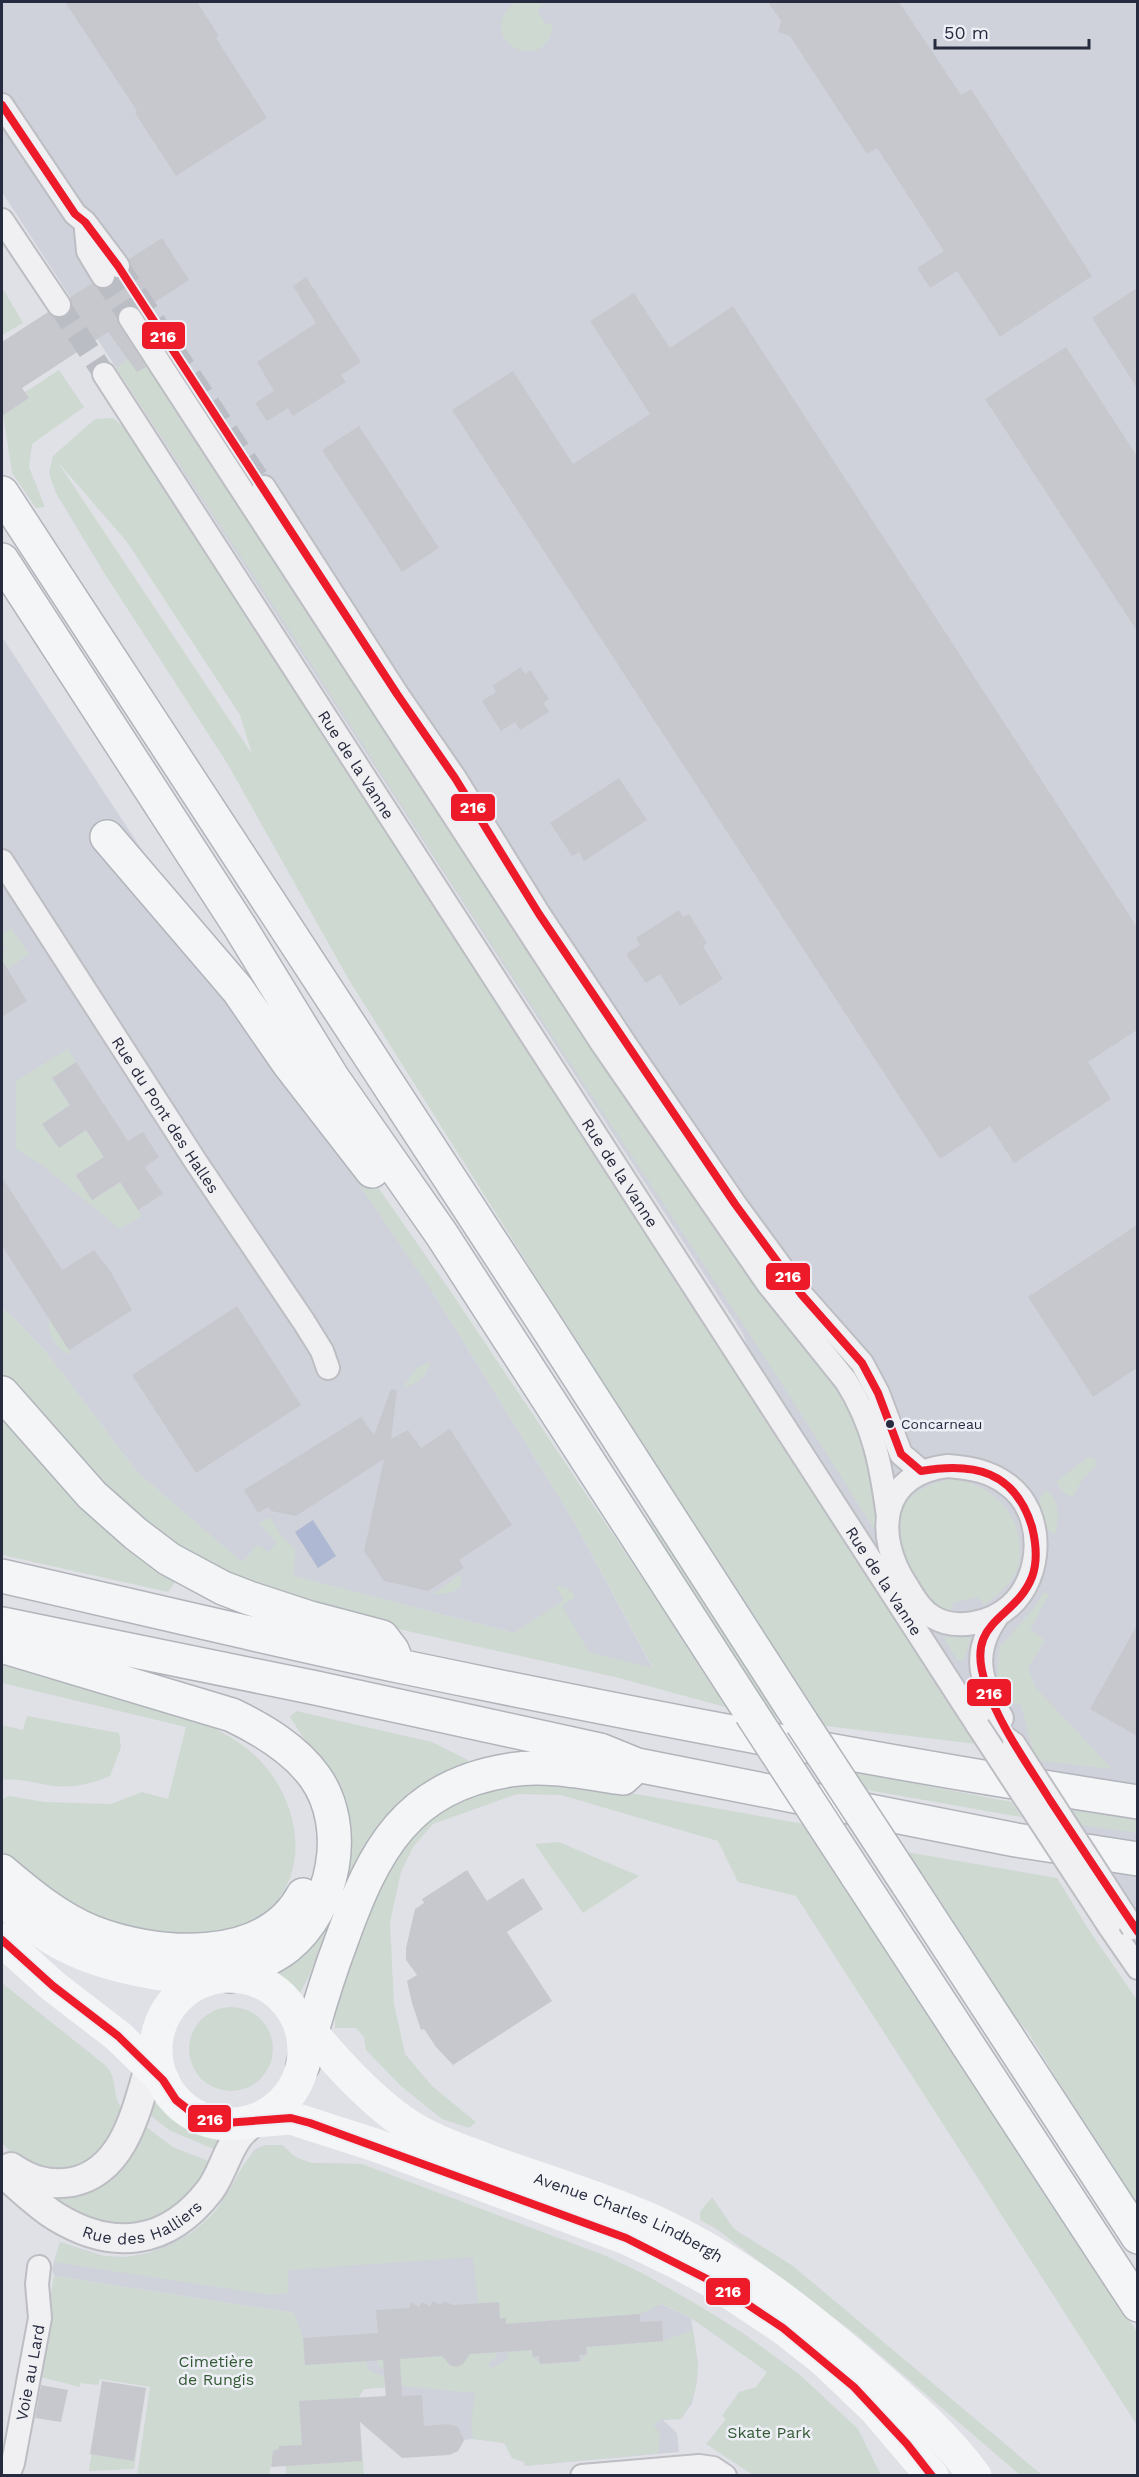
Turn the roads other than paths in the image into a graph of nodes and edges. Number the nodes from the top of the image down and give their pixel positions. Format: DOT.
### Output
graph roads {
  1 [pos="2,105"];
  2 [pos="2,220"];
  3 [pos="110,272"];
  4 [pos="58,305"];
  5 [pos="130,318"];
  6 [pos="104,374"];
  7 [pos="264,487"];
  8 [pos="2,494"];
  9 [pos="2,560"];
  10 [pos="107,837"];
  11 [pos="2,861"];
  12 [pos="442,1235"];
  13 [pos="328,1368"];
  14 [pos="2,1393"];
  15 [pos="921,1471"];
  16 [pos="888,1517"];
  17 [pos="2,1576"];
  18 [pos="919,1605"];
  19 [pos="999,1614"];
  20 [pos="2,1624"];
  21 [pos="2,1646"];
  22 [pos="398,1665"];
  23 [pos="280,1743"];
  24 [pos="1014,1744"];
  25 [pos="637,1765"];
  26 [pos="1137,1802"];
  27 [pos="1137,1859"];
  28 [pos="2,1871"];
  29 [pos="2,1897"];
  30 [pos="1136,1933"];
  31 [pos="2,1940"];
  32 [pos="1137,1968"];
  33 [pos="218,1978"];
  34 [pos="302,2022"];
  35 [pos="156,2063"];
  36 [pos="254,2121"];
  37 [pos="2,2160"];
  38 [pos="2,2172"];
  39 [pos="1137,2237"];
  40 [pos="39,2267"];
  41 [pos="1137,2305"];
  42 [pos="973,2472"];
  43 [pos="8,2475"];
  44 [pos="582,2475"];
  45 [pos="725,2475"];
  46 [pos="932,2475"];
  1 -- 3 [label="street"];
  2 -- 4 [label="street"];
  5 -- 16 [label="street"];
  6 -- 32 [label="street, Rue de la Vanne, bridge"];
  7 -- 15 [label="street"];
  8 -- 39 [label="main road, bridge"];
  9 -- 12 [label="main road"];
  10 -- 12 [label="main road"];
  11 -- 13 [label="street, Rue du Pont des Halles"];
  12 -- 41 [label="main road, bridge"];
  14 -- 22 [label="main road"];
  15 -- 16 [label="street"];
  15 -- 19 [label="street"];
  16 -- 18 [label="street"];
  17 -- 22 [label="main road"];
  18 -- 19 [label="street"];
  18 -- 24 [label="street"];
  19 -- 24 [label="street"];
  20 -- 25 [label="main road"];
  21 -- 23 [label="main road"];
  22 -- 26 [label="main road"];
  23 -- 28 [label="main road"];
  23 -- 33 [label="main road"];
  24 -- 30 [label="street, bridge"];
  25 -- 27 [label="main road"];
  25 -- 34 [label="main road"];
  29 -- 33 [label="main road"];
  31 -- 35 [label="main road"];
  33 -- 34 [label="main road"];
  33 -- 35 [label="main road"];
  34 -- 36 [label="main road"];
  34 -- 42 [label="main road, Avenue Charles Lindbergh"];
  35 -- 36 [label="main road"];
  35 -- 37 [label="street"];
  36 -- 38 [label="street, Rue des Halliers"];
  36 -- 46 [label="main road, Avenue Charles Lindbergh"];
  40 -- 43 [label="street, Voie au Lard"];
  44 -- 45 [label="street"];
}
